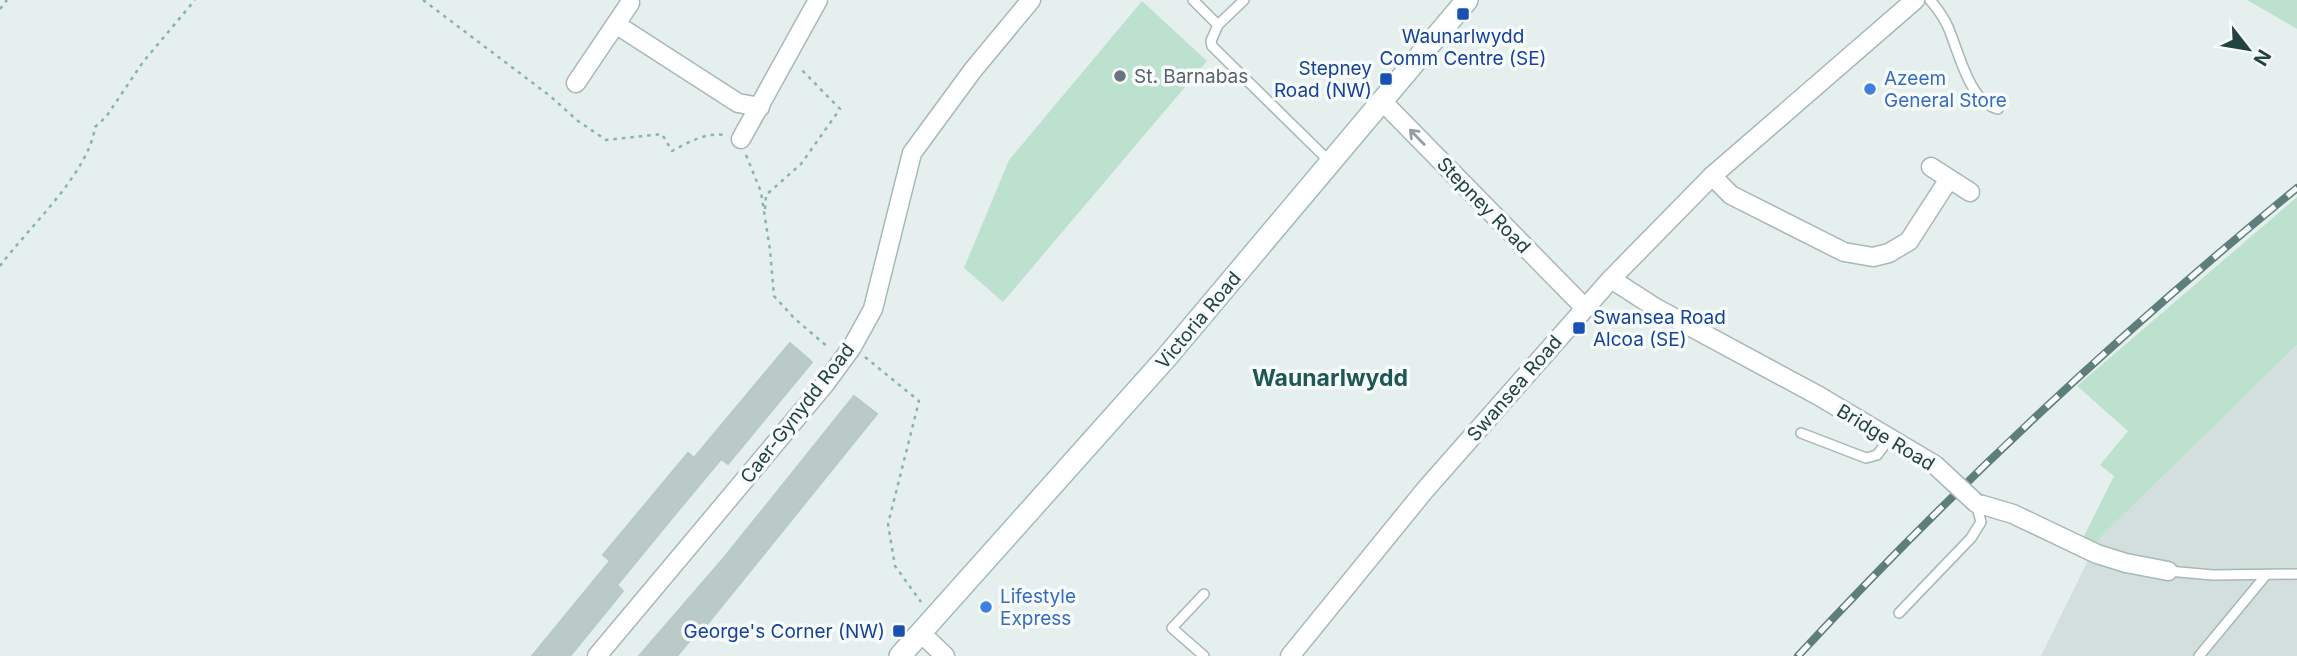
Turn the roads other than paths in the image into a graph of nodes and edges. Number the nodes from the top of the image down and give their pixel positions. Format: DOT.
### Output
graph roads {
  1 [pos="818,0"];
  2 [pos="1031,0"];
  3 [pos="1193,0"];
  4 [pos="1244,0"];
  5 [pos="1467,0"];
  6 [pos="1930,0"];
  7 [pos="630,3"];
  8 [pos="1906,3"];
  9 [pos="617,24"];
  10 [pos="1218,25"];
  11 [pos="576,83"];
  12 [pos="1382,102"];
  13 [pos="760,107"];
  14 [pos="1998,109"];
  15 [pos="738,143"];
  16 [pos="1331,164"];
  17 [pos="1931,167"];
  18 [pos="1712,176"];
  19 [pos="1949,179"];
  20 [pos="1970,192"];
  21 [pos="1611,279"];
  22 [pos="1585,308"];
  23 [pos="1801,433"];
  24 [pos="1890,438"];
  25 [pos="1976,503"];
  26 [pos="2168,571"];
  27 [pos="2297,574"];
  28 [pos="2266,575"];
  29 [pos="1204,594"];
  30 [pos="1899,613"];
  31 [pos="928,627"];
  32 [pos="597,656"];
  33 [pos="900,656"];
  34 [pos="945,656"];
  35 [pos="1204,656"];
  36 [pos="1290,656"];
  37 [pos="2199,656"];
  1 -- 13 [label="street"];
  2 -- 32 [label="street, Caer-Gynydd Road"];
  3 -- 10 [label="lane"];
  4 -- 10 [label="lane"];
  5 -- 12 [label="main road, Victoria Road"];
  6 -- 14 [label="lane"];
  7 -- 9 [label="street"];
  8 -- 18 [label="street, Swansea Road"];
  9 -- 11 [label="street"];
  9 -- 13 [label="street"];
  10 -- 16 [label="lane"];
  12 -- 16 [label="main road, Victoria Road"];
  22 -- 12 [label="street, Stepney Road, one-way"];
  13 -- 15 [label="street"];
  16 -- 31 [label="main road, Victoria Road"];
  17 -- 19 [label="street"];
  18 -- 19 [label="street"];
  18 -- 21 [label="street, Swansea Road"];
  19 -- 20 [label="street"];
  21 -- 22 [label="street, Swansea Road"];
  21 -- 24 [label="street, Bridge Road"];
  22 -- 36 [label="street, Swansea Road"];
  23 -- 24 [label="lane"];
  24 -- 25 [label="street, Bridge Road, bridge"];
  25 -- 26 [label="street, Bridge Road"];
  25 -- 30 [label="lane"];
  26 -- 28 [label="lane"];
  27 -- 28 [label="lane"];
  28 -- 37 [label="lane"];
  29 -- 35 [label="lane"];
  31 -- 33 [label="main road"];
  31 -- 34 [label="street"];
}
